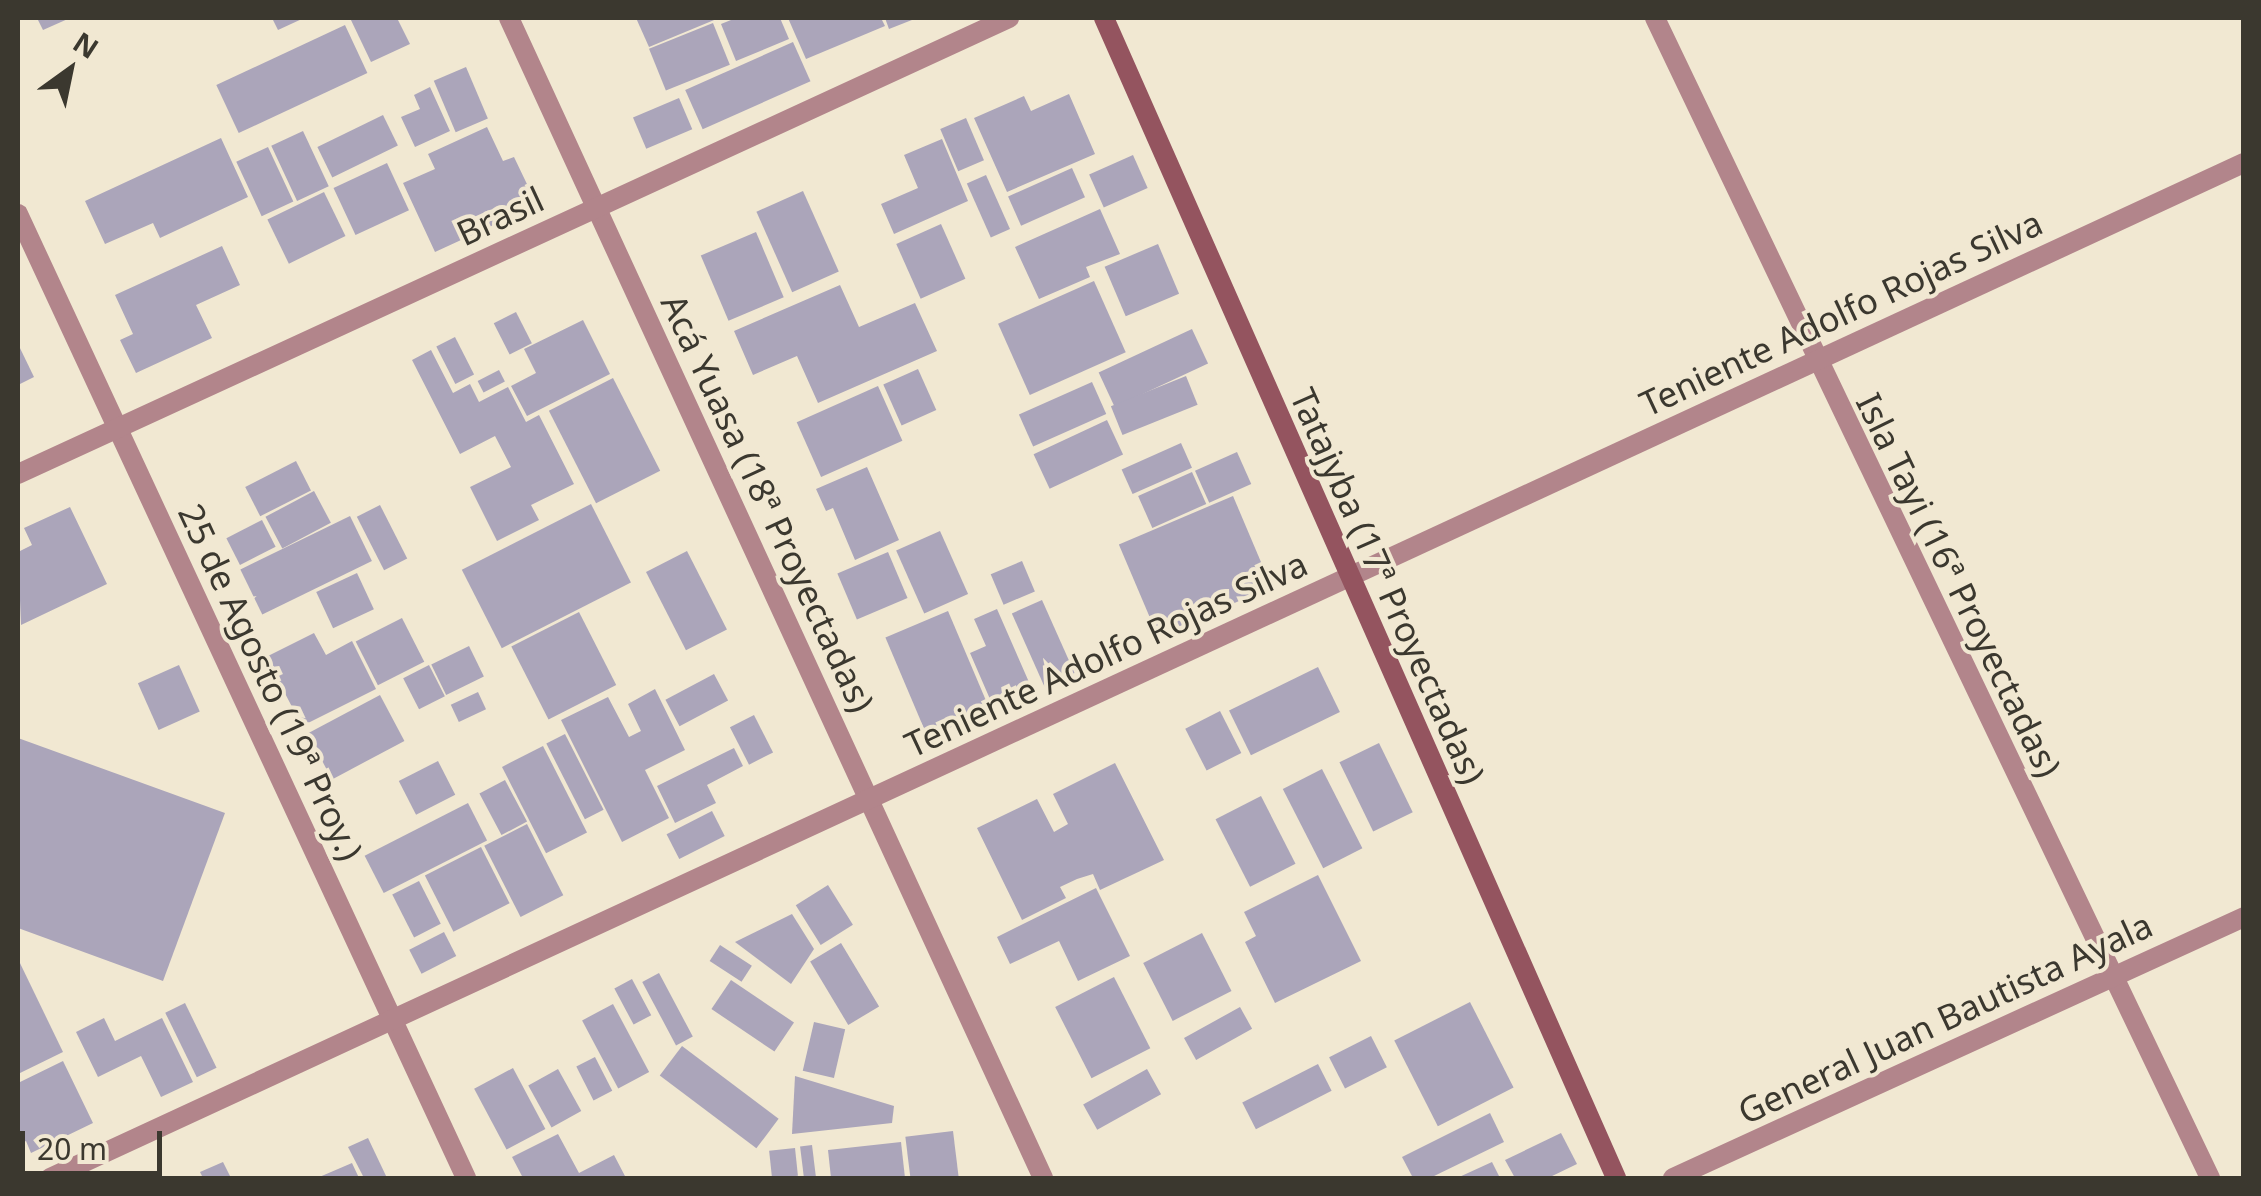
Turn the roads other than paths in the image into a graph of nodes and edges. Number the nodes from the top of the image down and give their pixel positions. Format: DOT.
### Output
graph roads {
  1 [pos="509,18"];
  2 [pos="1009,18"];
  3 [pos="1104,18"];
  4 [pos="1655,18"];
  5 [pos="2244,163"];
  6 [pos="596,208"];
  7 [pos="18,214"];
  8 [pos="1814,361"];
  9 [pos="117,428"];
  10 [pos="18,474"];
  11 [pos="1348,578"];
  12 [pos="869,800"];
  13 [pos="2244,917"];
  14 [pos="2113,977"];
  15 [pos="392,1020"];
  16 [pos="50,1178"];
  17 [pos="466,1178"];
  18 [pos="1044,1178"];
  19 [pos="1616,1178"];
  20 [pos="1673,1178"];
  21 [pos="2210,1178"];
  1 -- 6 [label="street, Acá Yuasa (18ª Proyectadas)"];
  2 -- 6 [label="street, Brasil"];
  3 -- 11 [label="street, Tatajyba (17ª Proyectadas)"];
  4 -- 8 [label="street, Isla Tayi (16ª Proyectadas)"];
  5 -- 8 [label="street, Teniente Adolfo Rojas Silva"];
  6 -- 9 [label="street, Brasil"];
  6 -- 12 [label="street, Acá Yuasa (18ª Proyectadas)"];
  7 -- 9 [label="street, 25 de Agosto (19ª Proy.)"];
  8 -- 11 [label="street, Teniente Adolfo Rojas Silva"];
  8 -- 14 [label="street, Isla Tayi (16ª Proyectadas)"];
  9 -- 10 [label="street, Brasil"];
  9 -- 15 [label="street, 25 de Agosto (19ª Proy.)"];
  11 -- 12 [label="street, Teniente Adolfo Rojas Silva"];
  11 -- 19 [label="street, Tatajyba (17ª Proyectadas)"];
  12 -- 15 [label="street, Teniente Adolfo Rojas Silva"];
  12 -- 18 [label="street, Acá Yuasa (18ª Proyectadas)"];
  13 -- 14 [label="street, General Juan Bautista Ayala"];
  14 -- 20 [label="street, General Juan Bautista Ayala"];
  14 -- 21 [label="street, Isla Tayi (16ª Proyectadas)"];
  15 -- 16 [label="street, Teniente Adolfo Rojas Silva"];
  15 -- 17 [label="street, 25 de Agosto (19ª Proy.)"];
}
